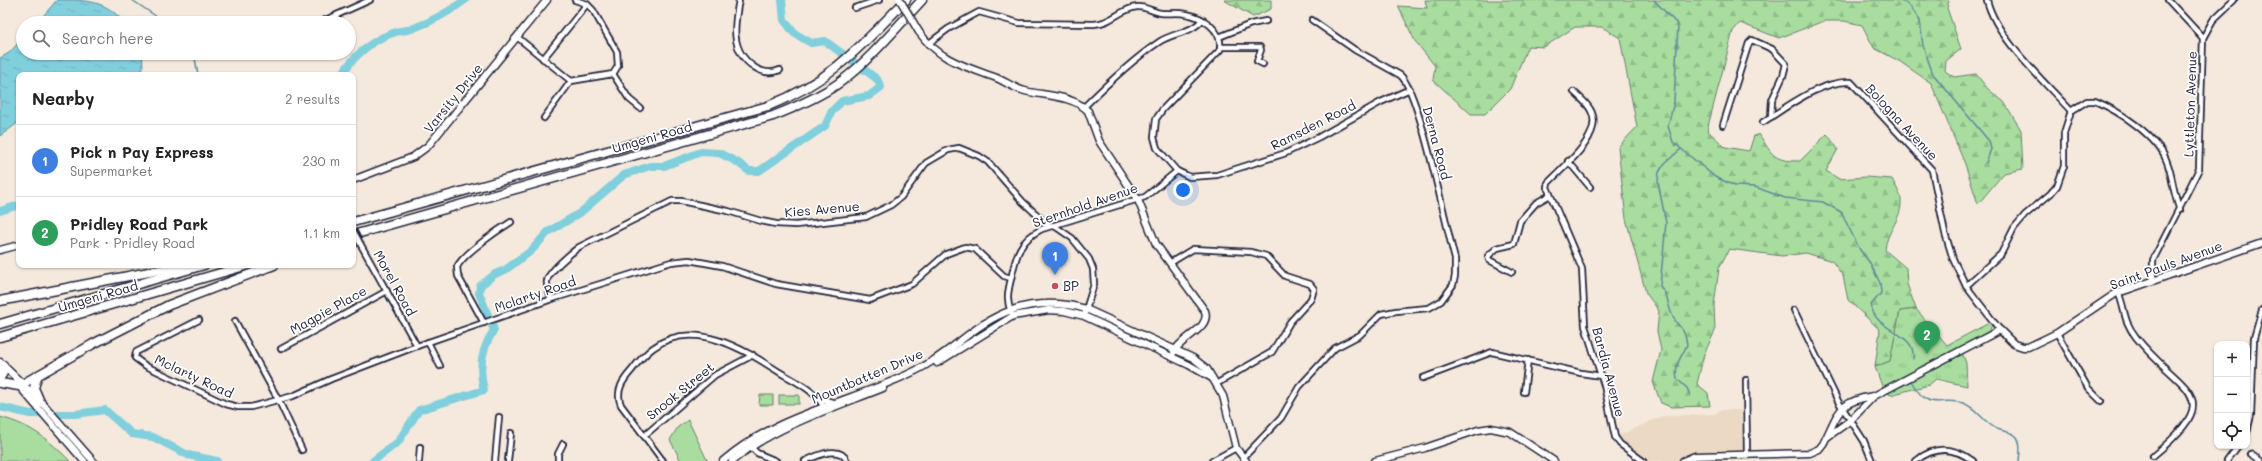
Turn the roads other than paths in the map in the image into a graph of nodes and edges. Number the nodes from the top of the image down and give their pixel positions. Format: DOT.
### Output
graph roads {
  1 [pos="370,0"];
  2 [pos="547,0"];
  3 [pos="575,0"];
  4 [pos="739,0"];
  5 [pos="879,0"];
  6 [pos="900,0"];
  7 [pos="906,0"];
  8 [pos="922,0"];
  9 [pos="1987,0"];
  10 [pos="2168,0"];
  11 [pos="2234,0"];
  12 [pos="587,4"];
  13 [pos="855,8"];
  14 [pos="335,16"];
  15 [pos="1202,20"];
  16 [pos="1312,20"];
  17 [pos="1266,21"];
  18 [pos="516,37"];
  19 [pos="1218,37"];
  20 [pos="2203,38"];
  21 [pos="928,44"];
  22 [pos="1220,48"];
  23 [pos="543,59"];
  24 [pos="1263,64"];
  25 [pos="780,70"];
  26 [pos="612,74"];
  27 [pos="571,81"];
  28 [pos="1410,89"];
  29 [pos="1574,92"];
  30 [pos="1084,107"];
  31 [pos="640,108"];
  32 [pos="2071,111"];
  33 [pos="1771,117"];
  34 [pos="544,118"];
  35 [pos="1763,122"];
  36 [pos="1723,125"];
  37 [pos="1568,161"];
  38 [pos="1177,171"];
  39 [pos="356,179"];
  40 [pos="1590,188"];
  41 [pos="1550,195"];
  42 [pos="1138,200"];
  43 [pos="2180,210"];
  44 [pos="356,221"];
  45 [pos="511,222"];
  46 [pos="1050,226"];
  47 [pos="356,235"];
  48 [pos="356,236"];
  49 [pos="2262,243"];
  50 [pos="16,247"];
  51 [pos="0,250"];
  52 [pos="1170,263"];
  53 [pos="170,268"];
  54 [pos="194,268"];
  55 [pos="238,268"];
  56 [pos="266,268"];
  57 [pos="1512,272"];
  58 [pos="1011,278"];
  59 [pos="2153,280"];
  60 [pos="1966,286"];
  61 [pos="387,291"];
  62 [pos="2118,292"];
  63 [pos="552,299"];
  64 [pos="0,302"];
  65 [pos="1048,307"];
  66 [pos="1086,309"];
  67 [pos="1794,310"];
  68 [pos="2262,310"];
  69 [pos="1012,313"];
  70 [pos="1084,316"];
  71 [pos="199,320"];
  72 [pos="235,321"];
  73 [pos="485,323"];
  74 [pos="0,324"];
  75 [pos="2000,330"];
  76 [pos="2057,333"];
  77 [pos="0,337"];
  78 [pos="428,342"];
  79 [pos="417,346"];
  80 [pos="281,349"];
  81 [pos="1175,350"];
  82 [pos="754,355"];
  83 [pos="1172,356"];
  84 [pos="1528,360"];
  85 [pos="1,363"];
  86 [pos="440,366"];
  87 [pos="1601,376"];
  88 [pos="37,377"];
  89 [pos="0,378"];
  90 [pos="1212,378"];
  91 [pos="1424,378"];
  92 [pos="1746,380"];
  93 [pos="0,383"];
  94 [pos="20,384"];
  95 [pos="1216,384"];
  96 [pos="1524,392"];
  97 [pos="1874,396"];
  98 [pos="818,398"];
  99 [pos="279,401"];
  100 [pos="2101,401"];
  101 [pos="42,403"];
  102 [pos="833,403"];
  103 [pos="1842,408"];
  104 [pos="824,409"];
  105 [pos="499,417"];
  106 [pos="2250,419"];
  107 [pos="1851,420"];
  108 [pos="511,433"];
  109 [pos="644,436"];
  110 [pos="1827,437"];
  111 [pos="563,444"];
  112 [pos="750,444"];
  113 [pos="420,448"];
  114 [pos="1236,448"];
  115 [pos="2236,449"];
  116 [pos="302,450"];
  117 [pos="2250,454"];
  118 [pos="1748,455"];
  119 [pos="2153,456"];
  120 [pos="1244,460"];
  121 [pos="84,461"];
  122 [pos="93,461"];
  123 [pos="419,461"];
  124 [pos="495,461"];
  125 [pos="508,461"];
  126 [pos="558,461"];
  127 [pos="663,461"];
  128 [pos="724,461"];
  129 [pos="732,461"];
  130 [pos="776,461"];
  131 [pos="805,461"];
  132 [pos="847,461"];
  133 [pos="1212,461"];
  134 [pos="1375,461"];
  135 [pos="1554,461"];
  136 [pos="1643,461"];
  137 [pos="1683,461"];
  138 [pos="1872,461"];
  139 [pos="1916,461"];
  140 [pos="1973,461"];
  141 [pos="2227,461"];
  142 [pos="2261,461"];
  1 -- 14 [label="street"];
  2 -- 18 [label="street, Varsity Drive"];
  3 -- 12 [label="street"];
  4 -- 25 [label="street"];
  5 -- 13 [label="street"];
  6 -- 21 [label="street, bridge"];
  7 -- 44 [label="highway, Umgeni Road"];
  8 -- 47 [label="highway, Umgeni Road"];
  9 -- 32 [label="street"];
  10 -- 20 [label="street"];
  11 -- 20 [label="street"];
  12 -- 23 [label="street"];
  12 -- 26 [label="street"];
  15 -- 19 [label="street"];
  15 -- 21 [label="street"];
  15 -- 30 [label="street"];
  16 -- 28 [label="street, Derna Road"];
  17 -- 19 [label="street"];
  18 -- 23 [label="street"];
  18 -- 39 [label="street, Varsity Drive"];
  19 -- 22 [label="street"];
  20 -- 43 [label="street, Lyttleton Avenue"];
  21 -- 30 [label="street"];
  22 -- 24 [label="street"];
  22 -- 38 [label="street"];
  23 -- 27 [label="street"];
  26 -- 27 [label="street"];
  26 -- 31 [label="street"];
  27 -- 34 [label="street"];
  28 -- 38 [label="street, Ramsden Road"];
  28 -- 120 [label="street, Derna Road"];
  29 -- 37 [label="street"];
  30 -- 42 [label="street"];
  32 -- 43 [label="street"];
  32 -- 60 [label="street"];
  33 -- 35 [label="street, Bologna Avenue"];
  33 -- 36 [label="street"];
  33 -- 60 [label="street, Bologna Avenue"];
  37 -- 40 [label="street"];
  37 -- 41 [label="street"];
  38 -- 42 [label="street, Sternhold Avenue"];
  41 -- 57 [label="street"];
  41 -- 87 [label="street, Bardia Avenue"];
  42 -- 46 [label="street, Sternhold Avenue"];
  42 -- 52 [label="street"];
  43 -- 59 [label="street, Lyttleton Avenue"];
  45 -- 73 [label="street"];
  46 -- 58 [label="street, Sternhold Avenue"];
  46 -- 63 [label="street, Kies Avenue"];
  46 -- 66 [label="street, Kies Avenue"];
  48 -- 61 [label="street, Morel Road, bridge"];
  49 -- 59 [label="street, Saint Pauls Avenue"];
  50 -- 51 [label="street"];
  52 -- 81 [label="street"];
  52 -- 95 [label="street"];
  53 -- 64 [label="highway"];
  54 -- 74 [label="highway, Umgeni Road"];
  55 -- 77 [label="highway, Umgeni Road"];
  56 -- 88 [label="highway"];
  58 -- 63 [label="street, Mclarty Road"];
  58 -- 69 [label="street, Sternhold Avenue"];
  59 -- 62 [label="street, Saint Pauls Avenue"];
  60 -- 75 [label="street, Bologna Avenue"];
  61 -- 79 [label="street, Morel Road"];
  61 -- 80 [label="street, Magpie Place"];
  62 -- 76 [label="street, Saint Pauls Avenue"];
  62 -- 119 [label="street"];
  63 -- 73 [label="street, Mclarty Road"];
  65 -- 66 [label="street, Mountbatten Drive"];
  65 -- 69 [label="street, Mountbatten Drive"];
  65 -- 70 [label="street, Mountbatten Drive"];
  66 -- 70 [label="street, Kies Avenue"];
  66 -- 81 [label="street, Mountbatten Drive"];
  67 -- 103 [label="street"];
  68 -- 106 [label="street"];
  69 -- 102 [label="street, Mountbatten Drive"];
  69 -- 104 [label="street, Mountbatten Drive"];
  70 -- 83 [label="street, Mountbatten Drive"];
  71 -- 99 [label="street, Mclarty Road"];
  72 -- 99 [label="street"];
  73 -- 78 [label="street, Mclarty Road"];
  75 -- 76 [label="street, Saint Pauls Avenue"];
  75 -- 97 [label="street"];
  76 -- 100 [label="street"];
  78 -- 79 [label="street, Mclarty Road"];
  78 -- 86 [label="street"];
  79 -- 99 [label="street, Mclarty Road"];
  81 -- 83 [label="street"];
  81 -- 90 [label="street, Mountbatten Drive"];
  82 -- 98 [label="street"];
  82 -- 109 [label="street, Snook Street"];
  82 -- 109 [label="street"];
  83 -- 90 [label="street, Mountbatten Drive"];
  84 -- 87 [label="street"];
  84 -- 91 [label="street"];
  84 -- 96 [label="street"];
  85 -- 89 [label="highway"];
  85 -- 94 [label="street"];
  87 -- 136 [label="street, Bardia Avenue"];
  88 -- 94 [label="highway"];
  88 -- 101 [label="highway"];
  90 -- 95 [label="street, Mountbatten Drive"];
  92 -- 118 [label="street"];
  93 -- 94 [label="highway"];
  94 -- 101 [label="street"];
  94 -- 121 [label="street"];
  95 -- 114 [label="street, Mountbatten Drive"];
  97 -- 103 [label="street"];
  97 -- 107 [label="street"];
  98 -- 102 [label="street"];
  98 -- 104 [label="street"];
  99 -- 116 [label="street"];
  101 -- 122 [label="street"];
  102 -- 104 [label="street, Mountbatten Drive"];
  103 -- 107 [label="street"];
  103 -- 110 [label="street"];
  104 -- 112 [label="street, Mountbatten Drive"];
  105 -- 124 [label="street"];
  107 -- 110 [label="street"];
  107 -- 138 [label="street"];
  108 -- 125 [label="street"];
  109 -- 127 [label="street"];
  110 -- 118 [label="street"];
  111 -- 126 [label="street"];
  112 -- 128 [label="street, Mountbatten Drive"];
  112 -- 129 [label="street, Mountbatten Drive"];
  112 -- 130 [label="street"];
  113 -- 123 [label="street"];
  114 -- 120 [label="street, Mountbatten Drive"];
  114 -- 133 [label="street"];
  115 -- 141 [label="street"];
  117 -- 142 [label="street"];
  118 -- 137 [label="street"];
  131 -- 132 [label="street"];
  134 -- 135 [label="street"];
  139 -- 140 [label="street"];
}
